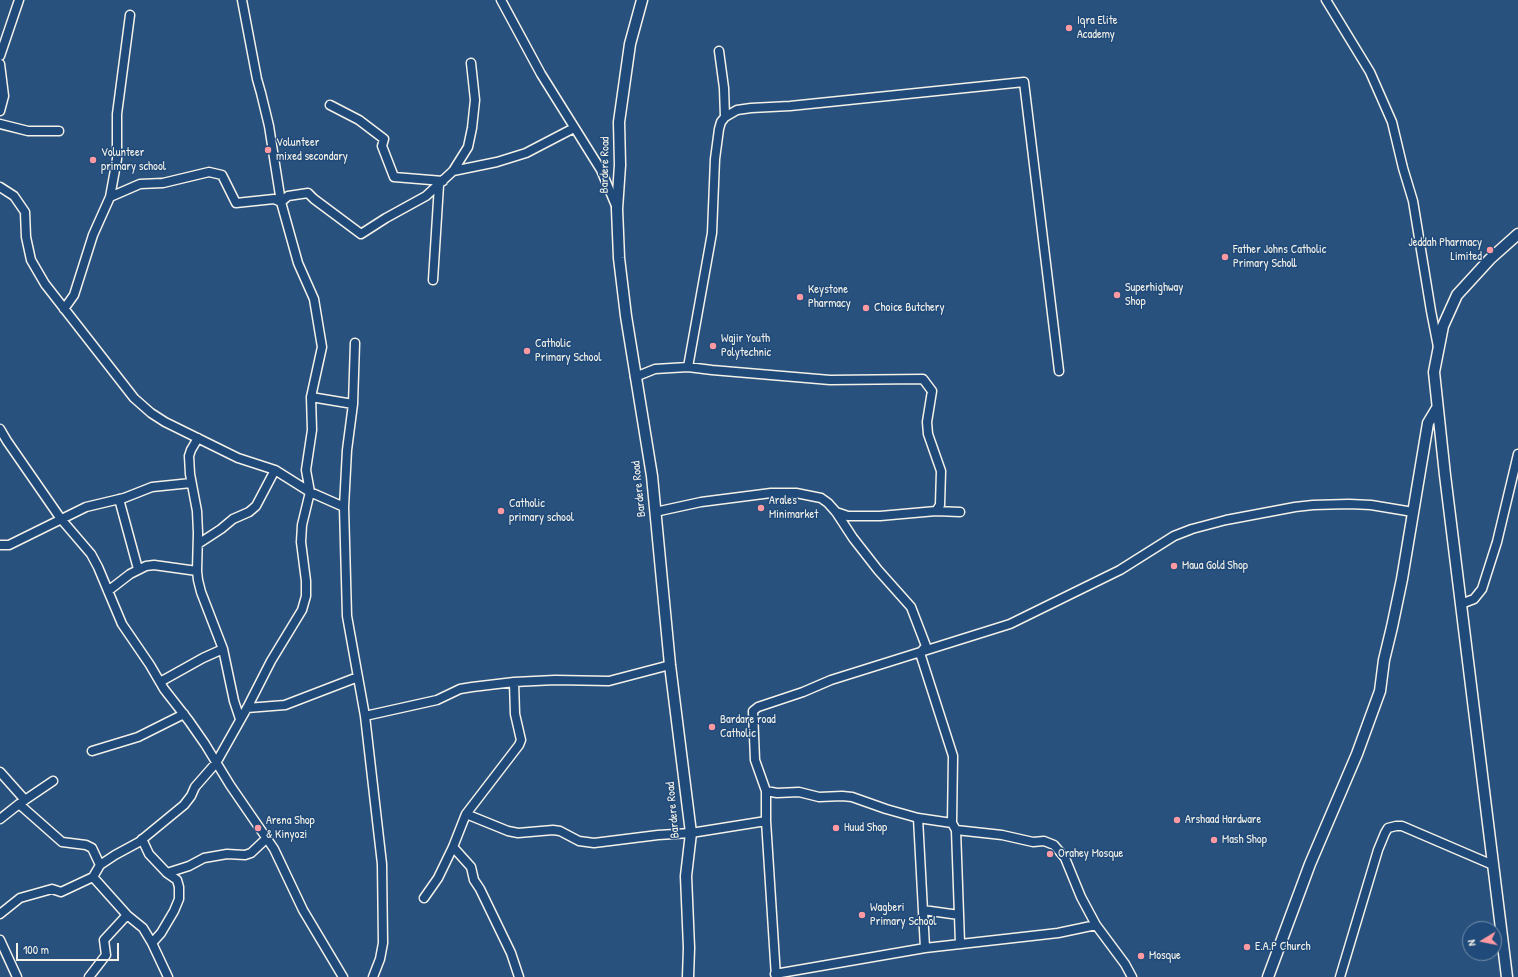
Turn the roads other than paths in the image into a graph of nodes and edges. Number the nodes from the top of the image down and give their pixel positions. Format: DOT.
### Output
graph roads {
  1 [pos="19,0"];
  2 [pos="242,0"];
  3 [pos="501,0"];
  4 [pos="642,0"];
  5 [pos="1326,0"];
  6 [pos="130,15"];
  7 [pos="719,51"];
  8 [pos="0,56"];
  9 [pos="0,64"];
  10 [pos="472,64"];
  11 [pos="330,105"];
  12 [pos="0,110"];
  13 [pos="725,117"];
  14 [pos="0,124"];
  15 [pos="574,128"];
  16 [pos="59,131"];
  17 [pos="453,171"];
  18 [pos="441,183"];
  19 [pos="0,188"];
  20 [pos="110,197"];
  21 [pos="281,202"];
  22 [pos="617,209"];
  23 [pos="1518,234"];
  24 [pos="433,280"];
  25 [pos="64,309"];
  26 [pos="355,343"];
  27 [pos="1438,348"];
  28 [pos="688,367"];
  29 [pos="1059,371"];
  30 [pos="635,377"];
  31 [pos="311,396"];
  32 [pos="353,404"];
  33 [pos="1438,408"];
  34 [pos="0,429"];
  35 [pos="198,438"];
  36 [pos="1518,454"];
  37 [pos="275,470"];
  38 [pos="191,483"];
  39 [pos="310,492"];
  40 [pos="119,499"];
  41 [pos="344,507"];
  42 [pos="936,511"];
  43 [pos="655,512"];
  44 [pos="836,512"];
  45 [pos="960,512"];
  46 [pos="1413,512"];
  47 [pos="61,519"];
  48 [pos="198,544"];
  49 [pos="0,545"];
  50 [pos="138,569"];
  51 [pos="197,571"];
  52 [pos="108,591"];
  53 [pos="1461,604"];
  54 [pos="223,649"];
  55 [pos="920,653"];
  56 [pos="670,665"];
  57 [pos="358,677"];
  58 [pos="160,682"];
  59 [pos="514,682"];
  60 [pos="247,708"];
  61 [pos="184,714"];
  62 [pos="364,716"];
  63 [pos="240,719"];
  64 [pos="92,751"];
  65 [pos="216,763"];
  66 [pos="0,772"];
  67 [pos="53,781"];
  68 [pos="766,791"];
  69 [pos="22,802"];
  70 [pos="466,814"];
  71 [pos="918,818"];
  72 [pos="0,819"];
  73 [pos="766,821"];
  74 [pos="954,826"];
  75 [pos="690,833"];
  76 [pos="267,838"];
  77 [pos="142,840"];
  78 [pos="453,847"];
  79 [pos="100,865"];
  80 [pos="1494,865"];
  81 [pos="167,873"];
  82 [pos="93,877"];
  83 [pos="424,898"];
  84 [pos="923,910"];
  85 [pos="0,914"];
  86 [pos="126,915"];
  87 [pos="959,915"];
  88 [pos="1096,925"];
  89 [pos="0,940"];
  90 [pos="152,943"];
  91 [pos="960,944"];
  92 [pos="925,948"];
  93 [pos="776,975"];
  94 [pos="17,977"];
  95 [pos="90,977"];
  96 [pos="168,977"];
  97 [pos="343,977"];
  98 [pos="373,977"];
  99 [pos="519,977"];
  100 [pos="688,977"];
  101 [pos="1132,977"];
  102 [pos="1268,977"];
  103 [pos="1340,977"];
  104 [pos="1507,977"];
  1 -- 8 [label="street"];
  2 -- 21 [label="street"];
  3 -- 15 [label="street"];
  4 -- 22 [label="street, Bardere Road"];
  5 -- 27 [label="street"];
  6 -- 20 [label="street"];
  7 -- 13 [label="street"];
  9 -- 12 [label="street"];
  10 -- 17 [label="street"];
  11 -- 18 [label="street"];
  13 -- 28 [label="street"];
  13 -- 29 [label="street"];
  14 -- 16 [label="street"];
  15 -- 17 [label="street"];
  15 -- 22 [label="street"];
  17 -- 18 [label="street"];
  18 -- 21 [label="street"];
  18 -- 24 [label="street"];
  19 -- 25 [label="street"];
  20 -- 21 [label="street"];
  20 -- 25 [label="street"];
  21 -- 31 [label="street"];
  22 -- 30 [label="street, Bardere Road"];
  23 -- 27 [label="street"];
  25 -- 35 [label="street"];
  26 -- 32 [label="street"];
  27 -- 33 [label="street"];
  28 -- 30 [label="street"];
  28 -- 42 [label="street"];
  30 -- 43 [label="street, Bardere Road"];
  31 -- 32 [label="street"];
  31 -- 39 [label="street"];
  32 -- 41 [label="street"];
  33 -- 46 [label="street"];
  33 -- 53 [label="street"];
  34 -- 47 [label="street"];
  35 -- 37 [label="street"];
  35 -- 38 [label="street"];
  36 -- 53 [label="street"];
  37 -- 39 [label="street"];
  37 -- 48 [label="street"];
  38 -- 40 [label="street"];
  38 -- 48 [label="street"];
  39 -- 41 [label="street"];
  39 -- 60 [label="street"];
  40 -- 47 [label="street"];
  40 -- 50 [label="street"];
  41 -- 57 [label="street"];
  42 -- 44 [label="street"];
  42 -- 45 [label="street"];
  43 -- 44 [label="street"];
  43 -- 56 [label="street, Bardere Road"];
  44 -- 55 [label="street"];
  46 -- 55 [label="street"];
  46 -- 102 [label="street"];
  47 -- 49 [label="street"];
  47 -- 52 [label="street"];
  48 -- 51 [label="street"];
  50 -- 51 [label="street"];
  50 -- 52 [label="street"];
  51 -- 54 [label="street"];
  52 -- 58 [label="street"];
  53 -- 80 [label="street"];
  54 -- 58 [label="street"];
  54 -- 63 [label="street"];
  55 -- 68 [label="street"];
  55 -- 74 [label="street"];
  56 -- 59 [label="street"];
  56 -- 75 [label="street, Bardere Road"];
  57 -- 60 [label="street"];
  57 -- 62 [label="street"];
  58 -- 61 [label="street"];
  59 -- 62 [label="street"];
  59 -- 70 [label="street"];
  60 -- 63 [label="street"];
  61 -- 64 [label="street"];
  61 -- 65 [label="street"];
  62 -- 98 [label="street"];
  63 -- 65 [label="street"];
  65 -- 76 [label="street"];
  65 -- 77 [label="street"];
  66 -- 69 [label="street"];
  67 -- 69 [label="street"];
  68 -- 71 [label="street"];
  68 -- 73 [label="street"];
  69 -- 72 [label="street"];
  69 -- 79 [label="street"];
  70 -- 75 [label="street"];
  70 -- 78 [label="street"];
  71 -- 74 [label="street"];
  71 -- 84 [label="street"];
  73 -- 75 [label="street"];
  73 -- 93 [label="street"];
  74 -- 87 [label="street"];
  74 -- 88 [label="street"];
  75 -- 100 [label="street, Bardere Road"];
  76 -- 81 [label="street"];
  76 -- 97 [label="street"];
  77 -- 79 [label="street"];
  77 -- 81 [label="street"];
  78 -- 83 [label="street"];
  78 -- 99 [label="street"];
  79 -- 82 [label="street"];
  80 -- 103 [label="street"];
  80 -- 104 [label="street"];
  81 -- 90 [label="street"];
  82 -- 85 [label="street"];
  82 -- 86 [label="street"];
  84 -- 87 [label="street"];
  84 -- 92 [label="street"];
  86 -- 90 [label="street"];
  86 -- 95 [label="street"];
  87 -- 91 [label="street"];
  88 -- 91 [label="street"];
  88 -- 101 [label="street"];
  89 -- 94 [label="street"];
  90 -- 96 [label="street"];
  91 -- 92 [label="street"];
  92 -- 93 [label="street"];
}
